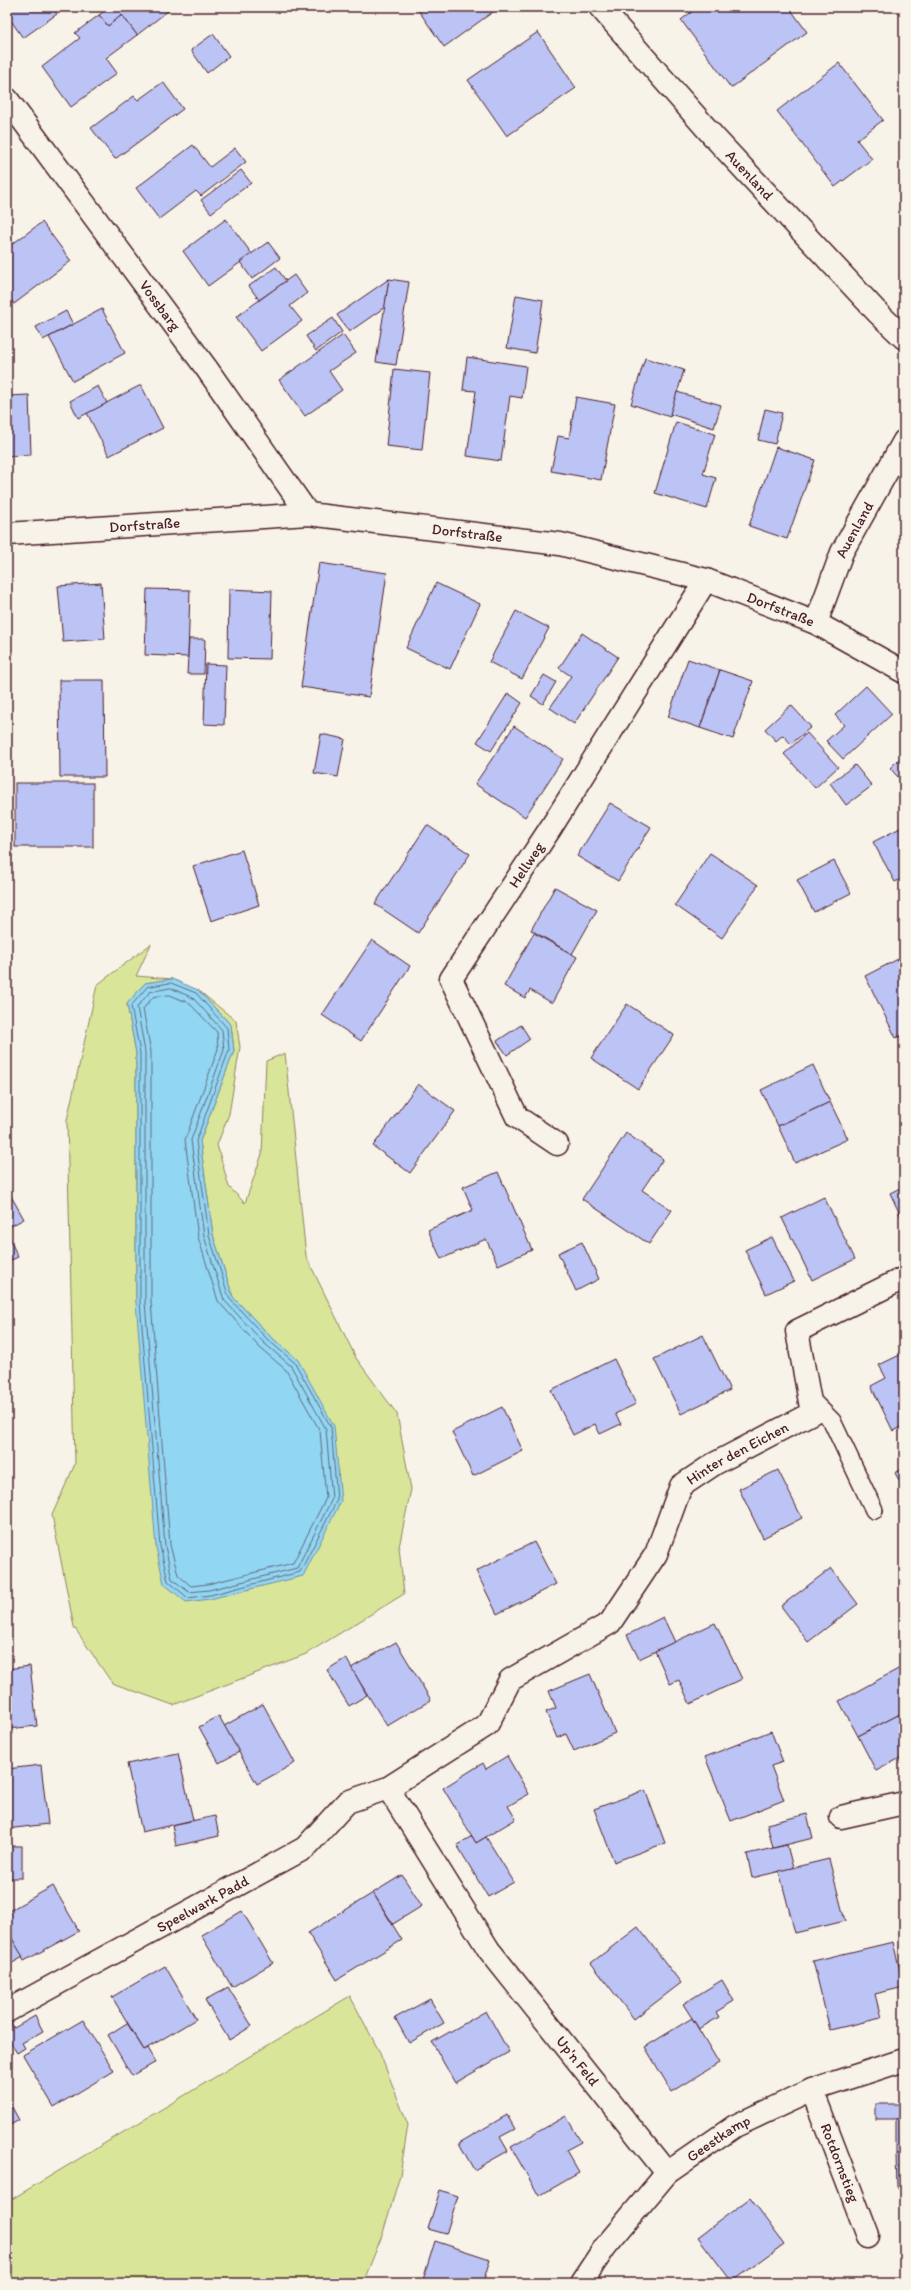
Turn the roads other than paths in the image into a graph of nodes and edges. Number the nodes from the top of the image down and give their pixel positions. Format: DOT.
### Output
graph roads {
  1 [pos="600,7"];
  2 [pos="7,99"];
  3 [pos="904,338"];
  4 [pos="904,441"];
  5 [pos="308,514"];
  6 [pos="7,534"];
  7 [pos="706,580"];
  8 [pos="816,623"];
  9 [pos="904,672"];
  10 [pos="557,1144"];
  11 [pos="904,1278"];
  12 [pos="809,1398"];
  13 [pos="874,1510"];
  14 [pos="510,1680"];
  15 [pos="388,1788"];
  16 [pos="904,1803"];
  17 [pos="841,1816"];
  18 [pos="7,2011"];
  19 [pos="904,2060"];
  20 [pos="812,2090"];
  21 [pos="666,2173"];
  22 [pos="868,2236"];
  23 [pos="581,2283"];
  1 -- 3 [label="street, Auenland"];
  2 -- 5 [label="street, Vossbarg"];
  4 -- 8 [label="street, Auenland"];
  5 -- 6 [label="street, Dorfstraße"];
  5 -- 7 [label="street, Dorfstraße"];
  7 -- 8 [label="street, Dorfstraße"];
  7 -- 10 [label="street, Hellweg"];
  8 -- 9 [label="street, Dorfstraße"];
  11 -- 12 [label="street, Hinter den Eichen"];
  12 -- 13 [label="lane"];
  12 -- 14 [label="street, Hinter den Eichen"];
  14 -- 15 [label="street, Speelwark Padd"];
  15 -- 18 [label="street, Speelwark Padd"];
  15 -- 21 [label="street, Up'n Feld"];
  16 -- 17 [label="street"];
  19 -- 20 [label="street, Geestkamp"];
  20 -- 21 [label="street, Geestkamp"];
  20 -- 22 [label="street, Rotdornstieg"];
  21 -- 23 [label="street, Geestkamp"];
}
